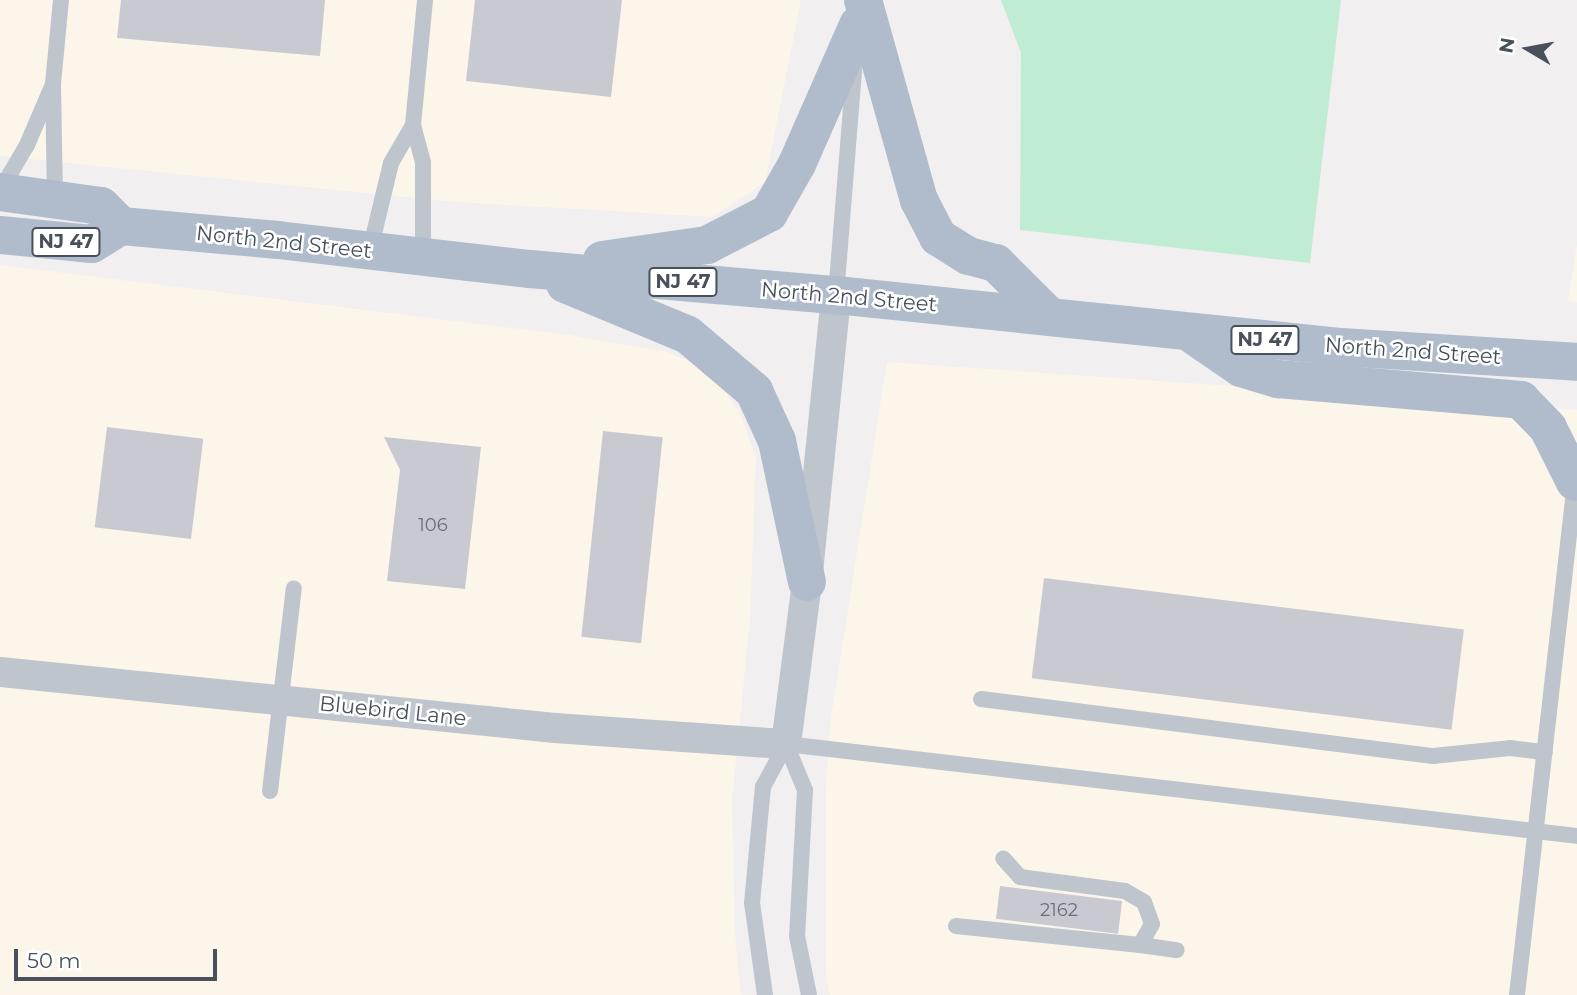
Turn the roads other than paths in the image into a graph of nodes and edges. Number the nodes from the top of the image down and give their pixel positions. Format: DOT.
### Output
graph roads {
  1 [pos="61,0"];
  2 [pos="425,0"];
  3 [pos="861,8"];
  4 [pos="54,84"];
  5 [pos="413,125"];
  6 [pos="0,191"];
  7 [pos="55,198"];
  8 [pos="121,226"];
  9 [pos="0,236"];
  10 [pos="370,250"];
  11 [pos="423,257"];
  12 [pos="530,270"];
  13 [pos="836,295"];
  14 [pos="1050,317"];
  15 [pos="1188,332"];
  16 [pos="1577,362"];
  17 [pos="1576,479"];
  18 [pos="807,582"];
  19 [pos="293,588"];
  20 [pos="0,672"];
  21 [pos="281,699"];
  22 [pos="981,699"];
  23 [pos="786,744"];
  24 [pos="1545,752"];
  25 [pos="270,792"];
  26 [pos="1536,831"];
  27 [pos="1577,836"];
  28 [pos="1003,858"];
  29 [pos="956,926"];
  30 [pos="1140,945"];
  31 [pos="1177,950"];
  32 [pos="765,995"];
  33 [pos="809,995"];
  34 [pos="1517,995"];
  1 -- 4 [label="lane"];
  2 -- 5 [label="lane"];
  3 -- 12 [label="main road"];
  3 -- 13 [label="lane"];
  3 -- 14 [label="main road"];
  4 -- 6 [label="lane"];
  4 -- 7 [label="lane"];
  5 -- 10 [label="lane"];
  5 -- 11 [label="lane"];
  6 -- 7 [label="main road, NJ 47"];
  7 -- 8 [label="main road, NJ 47"];
  8 -- 9 [label="main road, NJ 47"];
  8 -- 10 [label="main road, North 2nd Street / NJ 47"];
  10 -- 11 [label="main road, North 2nd Street / NJ 47"];
  11 -- 12 [label="main road, North 2nd Street / NJ 47"];
  12 -- 13 [label="main road, North 2nd Street / NJ 47"];
  12 -- 18 [label="main road"];
  13 -- 14 [label="main road, North 2nd Street / NJ 47"];
  13 -- 18 [label="street"];
  14 -- 15 [label="main road, North 2nd Street / NJ 47"];
  15 -- 16 [label="main road, North 2nd Street / NJ 47"];
  15 -- 17 [label="main road"];
  17 -- 24 [label="lane"];
  18 -- 23 [label="street"];
  19 -- 21 [label="lane"];
  20 -- 21 [label="street, Bluebird Lane"];
  21 -- 23 [label="street, Bluebird Lane"];
  21 -- 25 [label="lane"];
  22 -- 24 [label="lane"];
  23 -- 26 [label="lane"];
  23 -- 32 [label="lane"];
  23 -- 33 [label="lane"];
  24 -- 26 [label="lane"];
  26 -- 27 [label="lane"];
  26 -- 34 [label="lane"];
  28 -- 30 [label="lane"];
  29 -- 30 [label="lane"];
  30 -- 31 [label="lane"];
}
